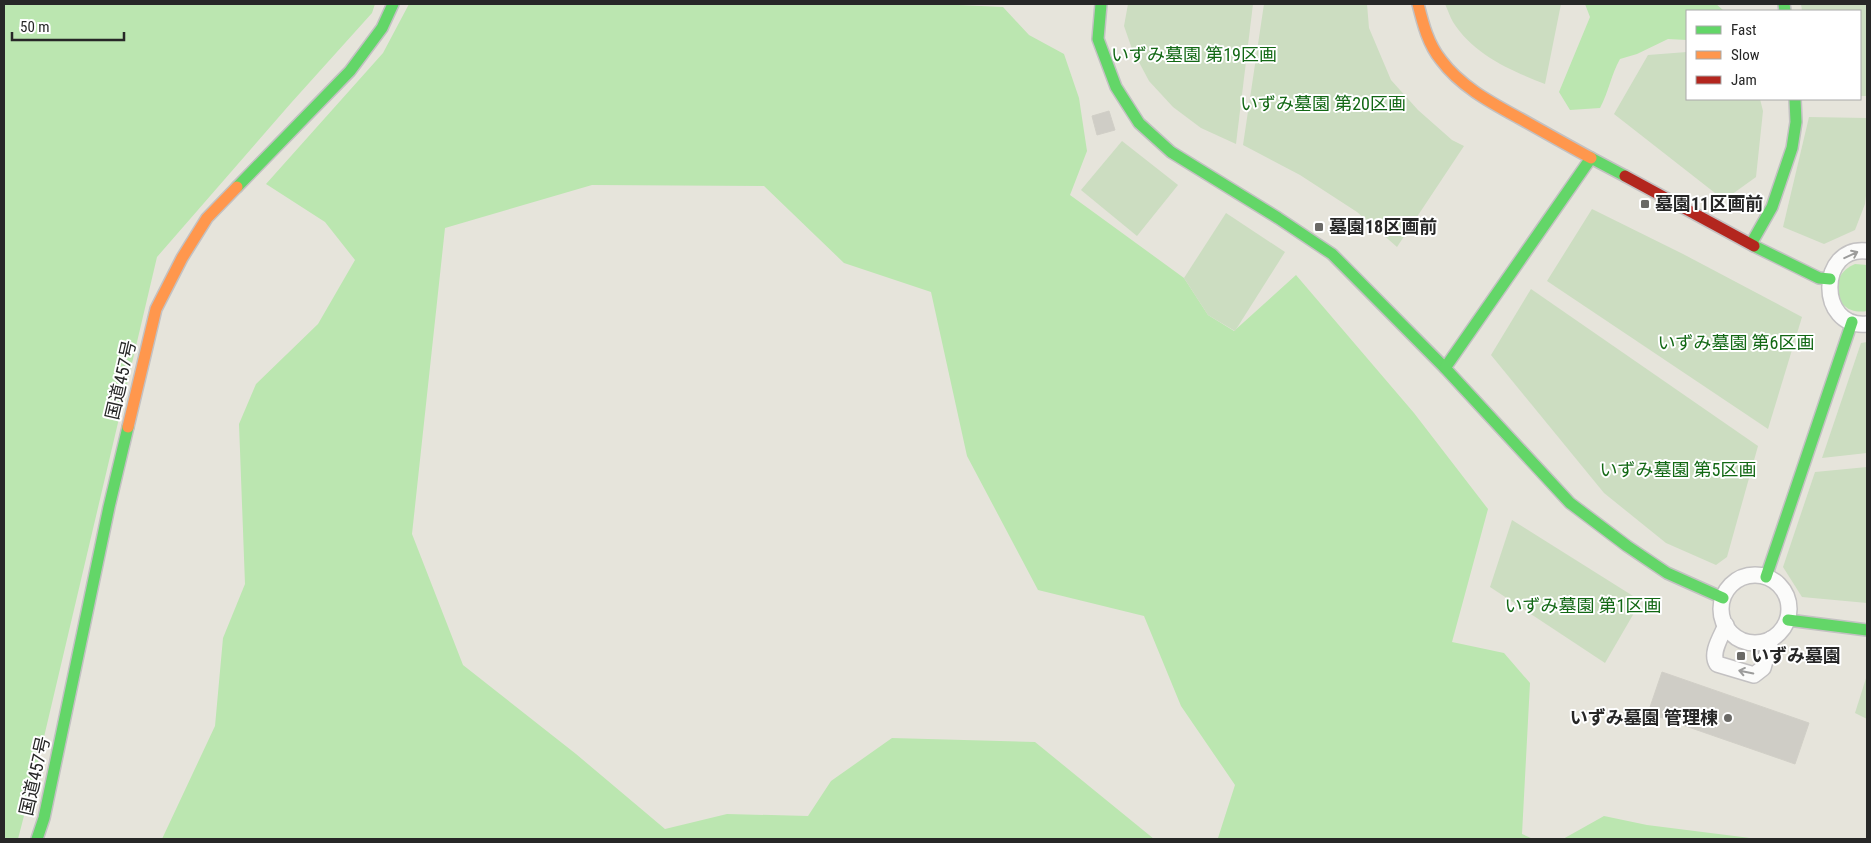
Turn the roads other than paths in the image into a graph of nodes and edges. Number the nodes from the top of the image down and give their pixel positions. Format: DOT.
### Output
graph roads {
  1 [pos="393,4"];
  2 [pos="1101,4"];
  3 [pos="1418,4"];
  4 [pos="1795,100"];
  5 [pos="1591,158"];
  6 [pos="1751,244"];
  7 [pos="1867,251"];
  8 [pos="1830,279"];
  9 [pos="1860,323"];
  10 [pos="1445,368"];
  11 [pos="1766,576"];
  12 [pos="1723,598"];
  13 [pos="1788,620"];
  14 [pos="1726,625"];
  15 [pos="1867,630"];
  16 [pos="1771,639"];
  17 [pos="38,839"];
  1 -- 17 [label="main road, 国道457号"];
  2 -- 10 [label="main road"];
  3 -- 5 [label="main road"];
  4 -- 6 [label="main road"];
  5 -- 6 [label="main road"];
  5 -- 10 [label="main road"];
  6 -- 8 [label="main road"];
  8 -- 7 [label="street, one-way"];
  8 -- 9 [label="street"];
  9 -- 11 [label="main road"];
  10 -- 12 [label="main road"];
  11 -- 12 [label="street"];
  11 -- 13 [label="street"];
  12 -- 14 [label="street"];
  13 -- 15 [label="main road"];
  13 -- 16 [label="street"];
  14 -- 16 [label="street"];
  16 -- 14 [label="street, one-way"];
}
